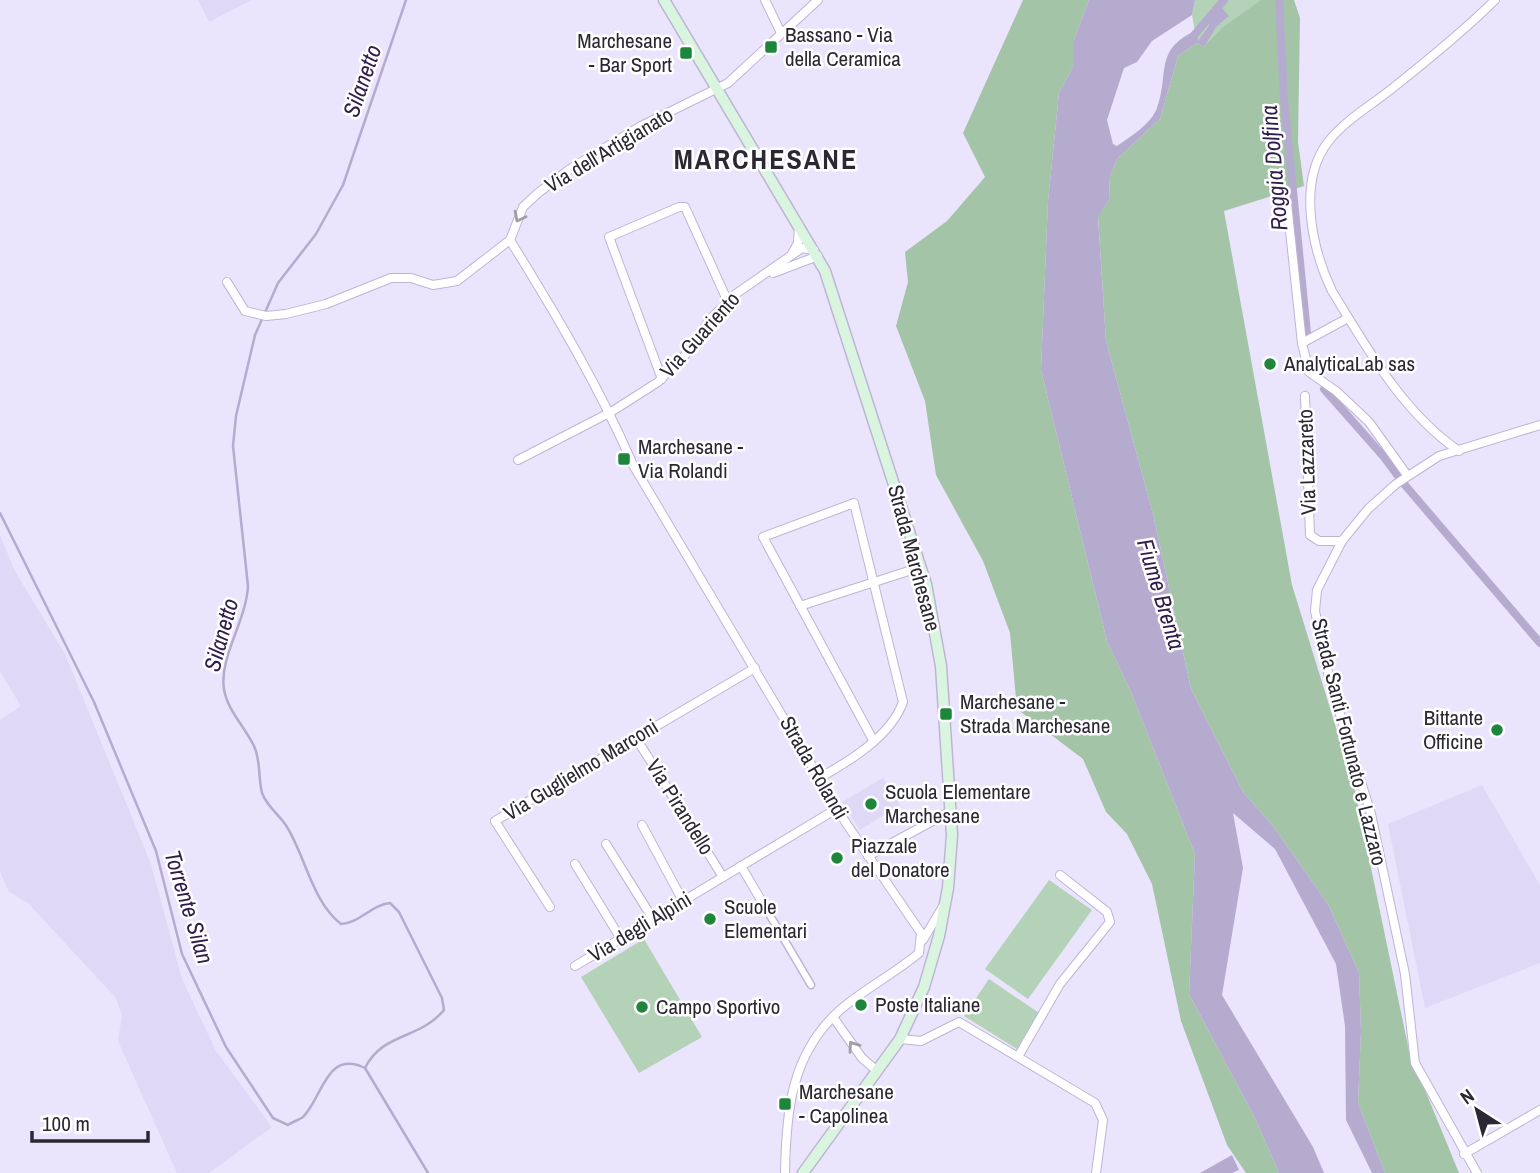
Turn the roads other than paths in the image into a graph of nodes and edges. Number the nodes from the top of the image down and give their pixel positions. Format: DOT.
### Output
graph roads {
  1 [pos="664,0"];
  2 [pos="765,0"];
  3 [pos="818,0"];
  4 [pos="1495,0"];
  5 [pos="781,33"];
  6 [pos="718,88"];
  7 [pos="1287,203"];
  8 [pos="800,224"];
  9 [pos="510,240"];
  10 [pos="816,253"];
  11 [pos="790,256"];
  12 [pos="754,280"];
  13 [pos="227,282"];
  14 [pos="728,302"];
  15 [pos="1348,317"];
  16 [pos="1302,343"];
  17 [pos="662,379"];
  18 [pos="1305,396"];
  19 [pos="611,412"];
  20 [pos="1540,425"];
  21 [pos="1434,434"];
  22 [pos="1459,451"];
  23 [pos="1445,455"];
  24 [pos="518,460"];
  25 [pos="1406,477"];
  26 [pos="1342,541"];
  27 [pos="921,567"];
  28 [pos="874,582"];
  29 [pos="800,606"];
  30 [pos="755,668"];
  31 [pos="636,738"];
  32 [pos="873,740"];
  33 [pos="819,778"];
  34 [pos="838,808"];
  35 [pos="951,811"];
  36 [pos="642,825"];
  37 [pos="606,844"];
  38 [pos="868,856"];
  39 [pos="575,864"];
  40 [pos="741,866"];
  41 [pos="1060,875"];
  42 [pos="723,877"];
  43 [pos="683,901"];
  44 [pos="945,903"];
  45 [pos="550,907"];
  46 [pos="765,907"];
  47 [pos="653,919"];
  48 [pos="621,939"];
  49 [pos="923,940"];
  50 [pos="575,966"];
  51 [pos="811,985"];
  52 [pos="833,1017"];
  53 [pos="900,1039"];
  54 [pos="1019,1055"];
  55 [pos="877,1071"];
  56 [pos="1540,1110"];
  57 [pos="1464,1154"];
  58 [pos="785,1173"];
  59 [pos="803,1173"];
  60 [pos="1096,1173"];
  61 [pos="1476,1173"];
  1 -- 6 [label="main road, Strada Marchesane"];
  2 -- 5 [label="street"];
  3 -- 5 [label="street, Via dell'Artigianato"];
  4 -- 15 [label="street"];
  5 -- 6 [label="street, Via dell'Artigianato"];
  6 -- 8 [label="main road, Strada Marchesane"];
  6 -- 9 [label="street, Via dell'Artigianato, one-way"];
  7 -- 16 [label="street"];
  8 -- 10 [label="main road, Strada Marchesane"];
  8 -- 11 [label="street"];
  9 -- 13 [label="street"];
  9 -- 19 [label="street, Strada Rolandi"];
  10 -- 11 [label="street, Via Guariento"];
  10 -- 12 [label="street, Via Guariento"];
  10 -- 27 [label="main road, Strada Marchesane"];
  11 -- 12 [label="street, Via Guariento"];
  12 -- 14 [label="street, Via Guariento"];
  14 -- 17 [label="street, Via Guariento"];
  14 -- 17 [label="street"];
  15 -- 16 [label="street"];
  15 -- 21 [label="street"];
  16 -- 25 [label="street, Via Lazzareto"];
  17 -- 19 [label="street, Via Guariento"];
  18 -- 26 [label="street, Via Lazzareto"];
  19 -- 24 [label="street"];
  19 -- 30 [label="street, Strada Rolandi"];
  20 -- 22 [label="street, Strada Santi Fortunato e Lazzaro"];
  21 -- 22 [label="street"];
  21 -- 23 [label="street"];
  22 -- 23 [label="street, Strada Santi Fortunato e Lazzaro"];
  23 -- 25 [label="street, Strada Santi Fortunato e Lazzaro"];
  25 -- 26 [label="street, Strada Santi Fortunato e Lazzaro"];
  26 -- 57 [label="street, Strada Santi Fortunato e Lazzaro"];
  27 -- 28 [label="street"];
  27 -- 35 [label="main road, Strada Marchesane"];
  28 -- 29 [label="street"];
  28 -- 29 [label="street"];
  28 -- 32 [label="street"];
  29 -- 32 [label="street"];
  30 -- 31 [label="street, Via Guglielmo Marconi"];
  30 -- 33 [label="street, Strada Rolandi"];
  31 -- 42 [label="street, Via Pirandello"];
  31 -- 45 [label="street, Via Guglielmo Marconi"];
  32 -- 33 [label="street"];
  33 -- 34 [label="street, Strada Rolandi"];
  34 -- 38 [label="street, Strada Rolandi"];
  34 -- 40 [label="street, Via degli Alpini"];
  35 -- 38 [label="street"];
  35 -- 44 [label="main road, Strada Marchesane"];
  36 -- 43 [label="street"];
  37 -- 47 [label="street"];
  38 -- 49 [label="street, Strada Rolandi"];
  39 -- 48 [label="street"];
  40 -- 42 [label="street, Via degli Alpini"];
  40 -- 46 [label="street"];
  41 -- 54 [label="street"];
  42 -- 43 [label="street, Via degli Alpini"];
  43 -- 47 [label="street, Via degli Alpini"];
  44 -- 49 [label="street"];
  44 -- 53 [label="main road, Strada Marchesane"];
  46 -- 51 [label="street"];
  47 -- 48 [label="street, Via degli Alpini"];
  48 -- 50 [label="street, Via degli Alpini"];
  49 -- 52 [label="street"];
  55 -- 52 [label="street, one-way"];
  52 -- 58 [label="street"];
  53 -- 54 [label="street"];
  53 -- 55 [label="main road, Strada Marchesane"];
  54 -- 60 [label="street"];
  55 -- 59 [label="main road, Strada Marchesane"];
  56 -- 57 [label="street"];
  57 -- 61 [label="street, Strada Santi Fortunato e Lazzaro"];
}
